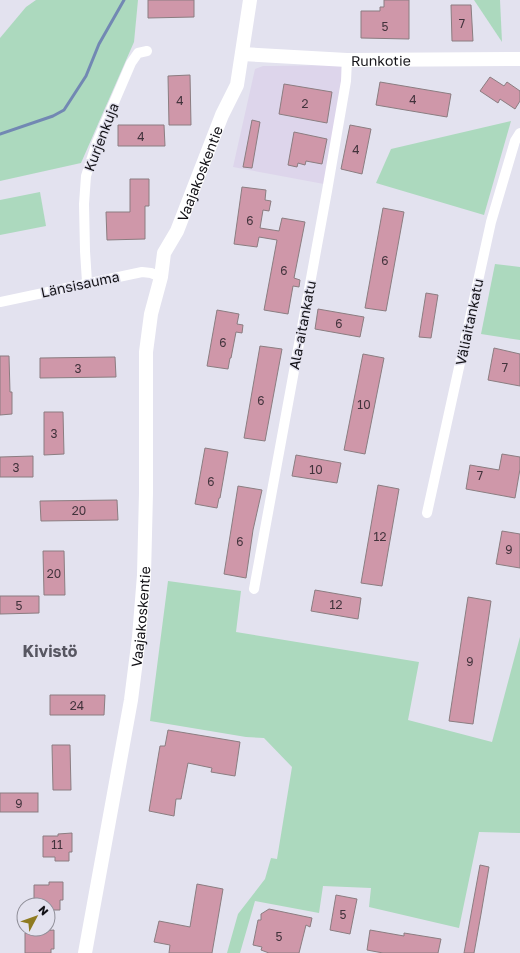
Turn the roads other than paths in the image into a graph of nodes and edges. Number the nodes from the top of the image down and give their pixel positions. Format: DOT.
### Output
graph roads {
  1 [pos="250,0"];
  2 [pos="147,51"];
  3 [pos="242,54"];
  4 [pos="520,59"];
  5 [pos="347,60"];
  6 [pos="520,133"];
  7 [pos="161,277"];
  8 [pos="87,282"];
  9 [pos="0,302"];
  10 [pos="427,513"];
  11 [pos="254,589"];
  12 [pos="85,953"];
  1 -- 3 [label="main road, Vaajakoskentie"];
  2 -- 8 [label="street, Kurjenkuja"];
  3 -- 5 [label="main road, Runkotie"];
  3 -- 7 [label="main road, Vaajakoskentie"];
  4 -- 5 [label="main road, Runkotie"];
  5 -- 11 [label="street, Ala-aitankatu"];
  6 -- 10 [label="street, Väliaitankatu"];
  7 -- 8 [label="street, Länsisauma"];
  7 -- 12 [label="main road, Vaajakoskentie"];
  8 -- 9 [label="street, Länsisauma"];
}
